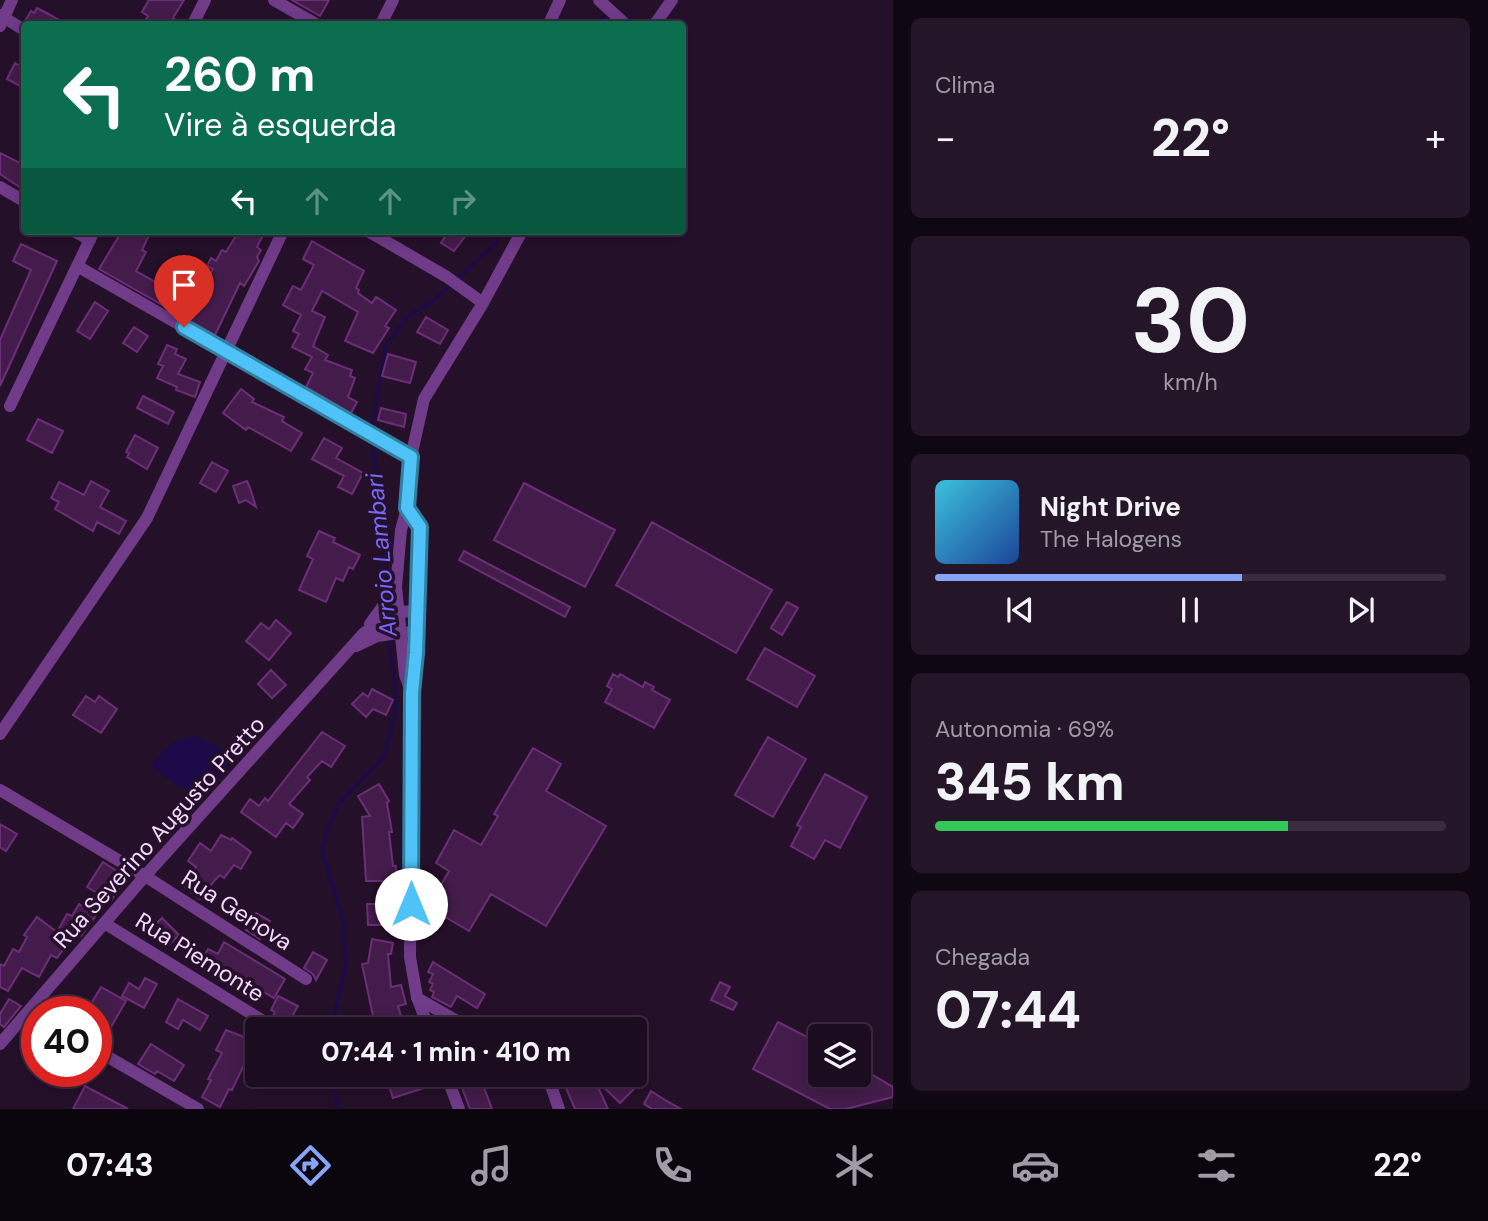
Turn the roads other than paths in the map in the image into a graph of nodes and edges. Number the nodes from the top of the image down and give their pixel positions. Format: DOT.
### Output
graph roads {
  1 [pos="12,0"];
  2 [pos="205,0"];
  3 [pos="274,0"];
  4 [pos="393,0"];
  5 [pos="560,0"];
  6 [pos="599,0"];
  7 [pos="672,0"];
  8 [pos="1,20"];
  9 [pos="194,21"];
  10 [pos="311,21"];
  11 [pos="382,21"];
  12 [pos="550,21"];
  13 [pos="622,21"];
  14 [pos="657,21"];
  15 [pos="21,29"];
  16 [pos="0,187"];
  17 [pos="21,199"];
  18 [pos="281,235"];
  19 [pos="375,235"];
  20 [pos="520,235"];
  21 [pos="92,236"];
  22 [pos="77,266"];
  23 [pos="483,303"];
  24 [pos="227,352"];
  25 [pos="10,406"];
  26 [pos="411,457"];
  27 [pos="407,508"];
  28 [pos="396,587"];
  29 [pos="397,612"];
  30 [pos="416,612"];
  31 [pos="378,619"];
  32 [pos="416,630"];
  33 [pos="398,632"];
  34 [pos="370,635"];
  35 [pos="412,693"];
  36 [pos="0,734"];
  37 [pos="0,790"];
  38 [pos="145,876"];
  39 [pos="104,923"];
  40 [pos="306,979"];
  41 [pos="47,996"];
  42 [pos="416,997"];
  43 [pos="257,1017"];
  44 [pos="424,1017"];
  45 [pos="450,1017"];
  46 [pos="21,1025"];
  47 [pos="0,1044"];
  48 [pos="112,1059"];
  49 [pos="451,1087"];
  50 [pos="551,1087"];
  51 [pos="198,1109"];
  52 [pos="459,1109"];
  53 [pos="559,1109"];
  1 -- 8 [label="street"];
  2 -- 9 [label="street"];
  3 -- 10 [label="street"];
  4 -- 11 [label="street"];
  5 -- 12 [label="street"];
  6 -- 13 [label="street"];
  7 -- 14 [label="street"];
  8 -- 15 [label="street"];
  16 -- 17 [label="street"];
  18 -- 24 [label="street"];
  19 -- 23 [label="street"];
  20 -- 23 [label="street"];
  21 -- 22 [label="street"];
  22 -- 24 [label="street"];
  22 -- 25 [label="street"];
  23 -- 26 [label="street"];
  24 -- 26 [label="street"];
  24 -- 36 [label="street"];
  26 -- 27 [label="street"];
  27 -- 28 [label="street"];
  27 -- 30 [label="street"];
  28 -- 29 [label="street"];
  28 -- 31 [label="street"];
  29 -- 30 [label="street"];
  29 -- 31 [label="street"];
  29 -- 33 [label="street"];
  30 -- 32 [label="street"];
  31 -- 34 [label="street, Rua Severino Augusto Pretto"];
  32 -- 33 [label="street"];
  32 -- 35 [label="street"];
  33 -- 34 [label="street"];
  33 -- 35 [label="street"];
  34 -- 38 [label="street, Rua Severino Augusto Pretto"];
  35 -- 42 [label="street"];
  37 -- 38 [label="street, Rua Genova"];
  38 -- 39 [label="street, Rua Severino Augusto Pretto"];
  38 -- 40 [label="street, Rua Genova"];
  39 -- 41 [label="street, Rua Severino Augusto Pretto"];
  39 -- 43 [label="street, Rua Piemonte"];
  42 -- 44 [label="street"];
  42 -- 45 [label="street"];
  46 -- 47 [label="street, Rua Severino Augusto Pretto"];
  48 -- 51 [label="street"];
  49 -- 52 [label="street"];
  50 -- 53 [label="street"];
}
